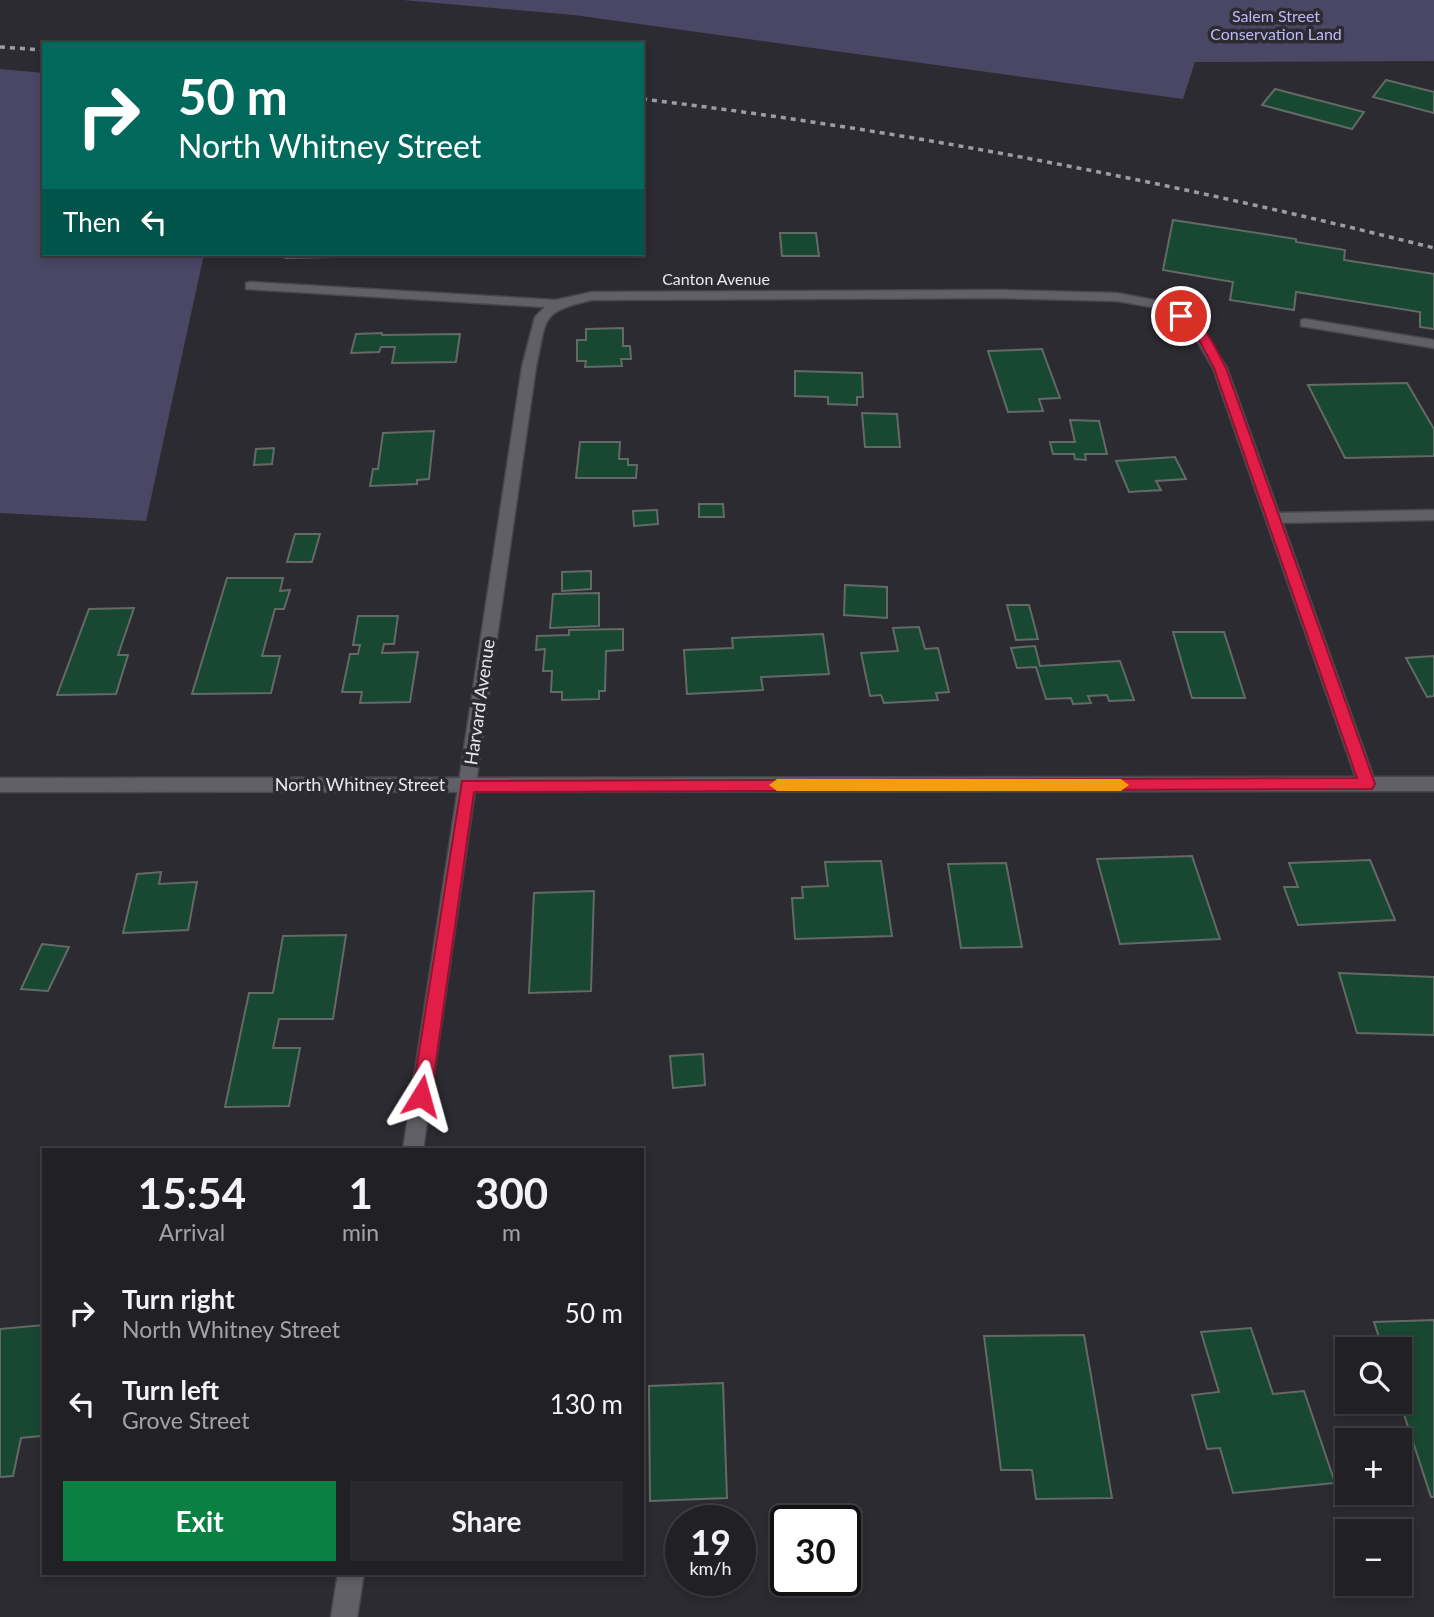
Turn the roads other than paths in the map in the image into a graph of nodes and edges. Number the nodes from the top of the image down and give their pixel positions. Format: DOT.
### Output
graph roads {
  1 [pos="250,286"];
  2 [pos="556,304"];
  3 [pos="1305,323"];
  4 [pos="1434,344"];
  5 [pos="1434,515"];
  6 [pos="1275,518"];
  7 [pos="1367,784"];
  8 [pos="1434,784"];
  9 [pos="0,785"];
  10 [pos="467,786"];
  11 [pos="414,1148"];
  12 [pos="351,1575"];
  13 [pos="344,1617"];
  1 -- 2 [label="street, Canton Avenue"];
  2 -- 6 [label="street, Canton Avenue"];
  2 -- 10 [label="street, Harvard Avenue"];
  3 -- 4 [label="street"];
  5 -- 6 [label="street"];
  6 -- 7 [label="street"];
  7 -- 8 [label="street, North Whitney Street"];
  7 -- 10 [label="street, North Whitney Street"];
  9 -- 10 [label="street, North Whitney Street"];
  10 -- 11 [label="street, Harvard Avenue"];
  12 -- 13 [label="street"];
}
